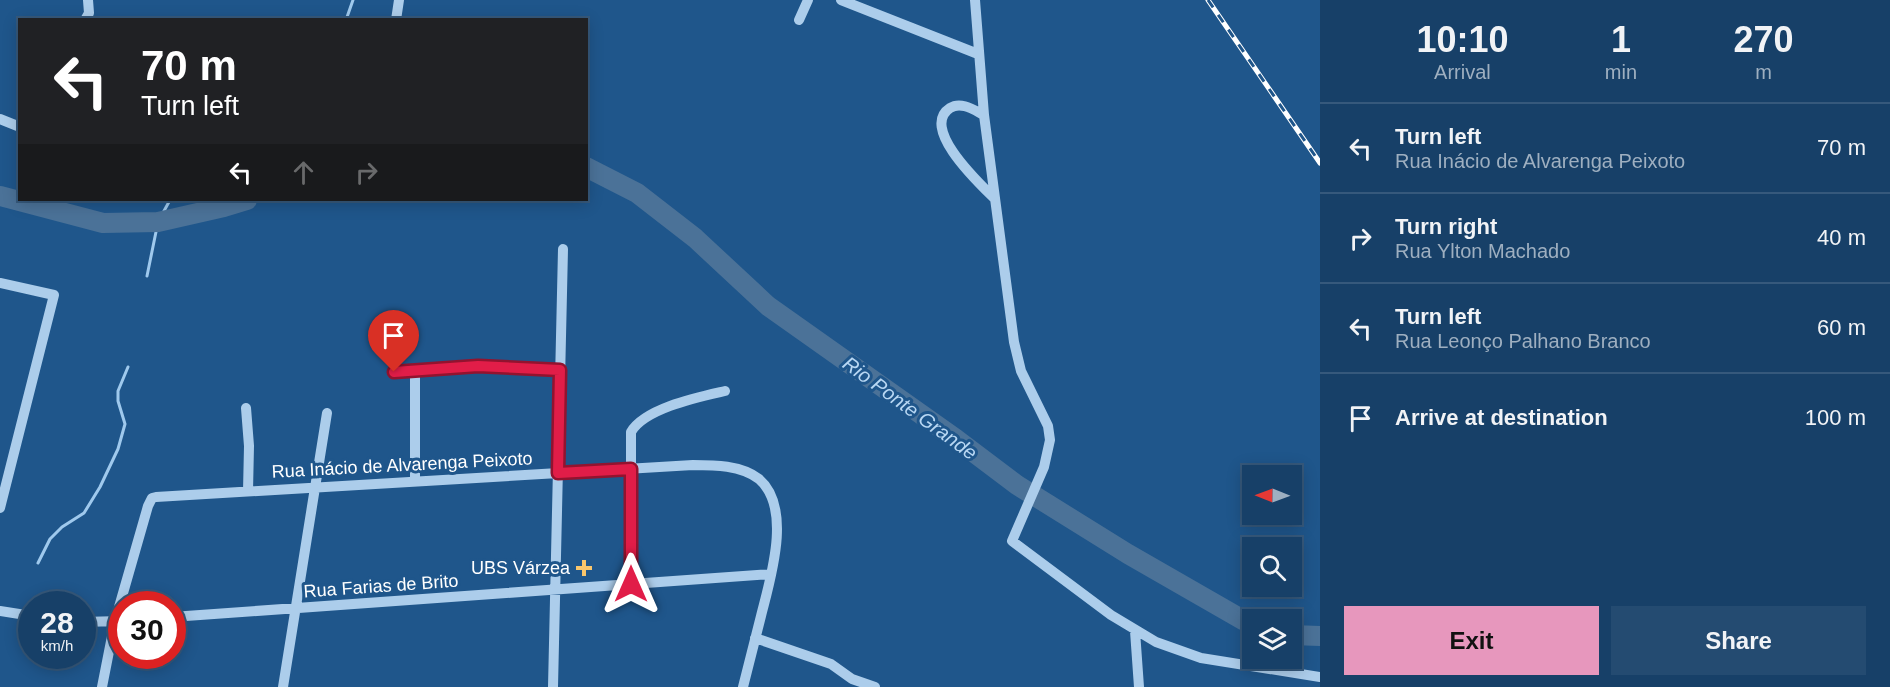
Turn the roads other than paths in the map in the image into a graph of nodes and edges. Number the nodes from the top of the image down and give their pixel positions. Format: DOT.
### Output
graph roads {
  1 [pos="88,0"];
  2 [pos="399,0"];
  3 [pos="808,0"];
  4 [pos="841,0"];
  5 [pos="975,0"];
  6 [pos="86,18"];
  7 [pos="396,18"];
  8 [pos="799,20"];
  9 [pos="978,54"];
  10 [pos="984,116"];
  11 [pos="0,119"];
  12 [pos="18,127"];
  13 [pos="995,199"];
  14 [pos="563,249"];
  15 [pos="0,283"];
  16 [pos="415,370"];
  17 [pos="560,370"];
  18 [pos="394,372"];
  19 [pos="725,391"];
  20 [pos="246,408"];
  21 [pos="327,413"];
  22 [pos="631,469"];
  23 [pos="558,473"];
  24 [pos="4,480"];
  25 [pos="416,481"];
  26 [pos="315,487"];
  27 [pos="248,491"];
  28 [pos="0,508"];
  29 [pos="771,574"];
  30 [pos="631,584"];
  31 [pos="555,590"];
  32 [pos="126,591"];
  33 [pos="295,608"];
  34 [pos="0,611"];
  35 [pos="18,614"];
  36 [pos="186,616"];
  37 [pos="1136,631"];
  38 [pos="755,638"];
  39 [pos="108,662"];
  40 [pos="1320,677"];
  41 [pos="102,687"];
  42 [pos="283,687"];
  43 [pos="553,687"];
  44 [pos="743,687"];
  45 [pos="875,687"];
  46 [pos="1139,687"];
  1 -- 6 [label="street"];
  2 -- 7 [label="street"];
  3 -- 8 [label="street"];
  4 -- 9 [label="street"];
  5 -- 9 [label="street"];
  9 -- 10 [label="street"];
  10 -- 13 [label="street"];
  10 -- 13 [label="street"];
  11 -- 12 [label="street"];
  13 -- 37 [label="street"];
  14 -- 17 [label="street"];
  15 -- 24 [label="street"];
  16 -- 17 [label="street"];
  16 -- 18 [label="street"];
  16 -- 25 [label="street"];
  17 -- 23 [label="street"];
  19 -- 22 [label="street"];
  20 -- 27 [label="street"];
  21 -- 26 [label="street"];
  22 -- 23 [label="street, Rua Inácio de Alvarenga Peixoto"];
  22 -- 29 [label="street, Rua Inácio de Alvarenga Peixoto"];
  22 -- 30 [label="street"];
  23 -- 25 [label="street, Rua Inácio de Alvarenga Peixoto"];
  23 -- 31 [label="street"];
  24 -- 28 [label="street"];
  25 -- 26 [label="street, Rua Inácio de Alvarenga Peixoto"];
  26 -- 27 [label="street, Rua Inácio de Alvarenga Peixoto"];
  26 -- 33 [label="street"];
  27 -- 32 [label="street, Rua Inácio de Alvarenga Peixoto"];
  29 -- 30 [label="street, Rua Farias de Brito"];
  29 -- 38 [label="street"];
  30 -- 31 [label="street, Rua Farias de Brito"];
  31 -- 33 [label="street, Rua Farias de Brito"];
  31 -- 43 [label="street"];
  33 -- 36 [label="street, Rua Farias de Brito"];
  33 -- 42 [label="street"];
  34 -- 35 [label="street"];
  37 -- 40 [label="street"];
  37 -- 46 [label="street"];
  38 -- 44 [label="street"];
  38 -- 45 [label="street"];
  39 -- 41 [label="street"];
}
